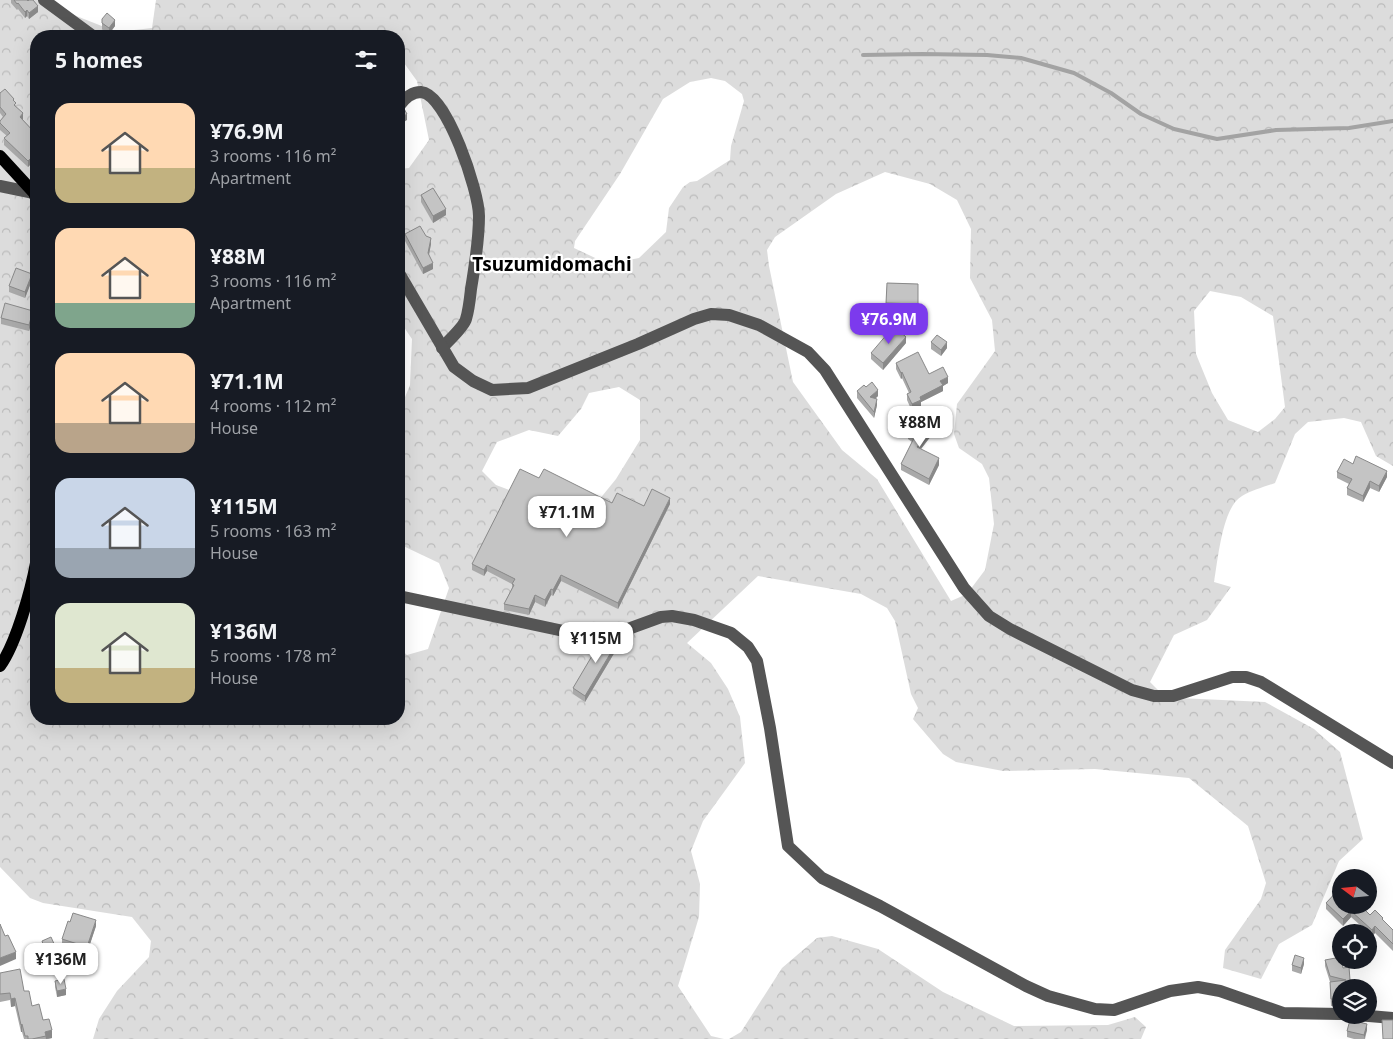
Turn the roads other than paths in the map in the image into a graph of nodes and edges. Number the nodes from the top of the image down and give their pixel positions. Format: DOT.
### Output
graph roads {
  1 [pos="44,0"];
  2 [pos="85,30"];
  3 [pos="405,99"];
  4 [pos="0,156"];
  5 [pos="0,186"];
  6 [pos="30,189"];
  7 [pos="30,194"];
  8 [pos="405,283"];
  9 [pos="442,348"];
  10 [pos="30,591"];
  11 [pos="405,597"];
  12 [pos="0,666"];
  13 [pos="1393,763"];
  14 [pos="1332,1014"];
  15 [pos="1377,1017"];
  16 [pos="1393,1018"];
  1 -- 2 [label="street"];
  3 -- 9 [label="street"];
  4 -- 6 [label="main road"];
  5 -- 7 [label="street"];
  8 -- 9 [label="street"];
  9 -- 13 [label="street"];
  10 -- 12 [label="main road"];
  11 -- 14 [label="street"];
  15 -- 16 [label="street"];
}
